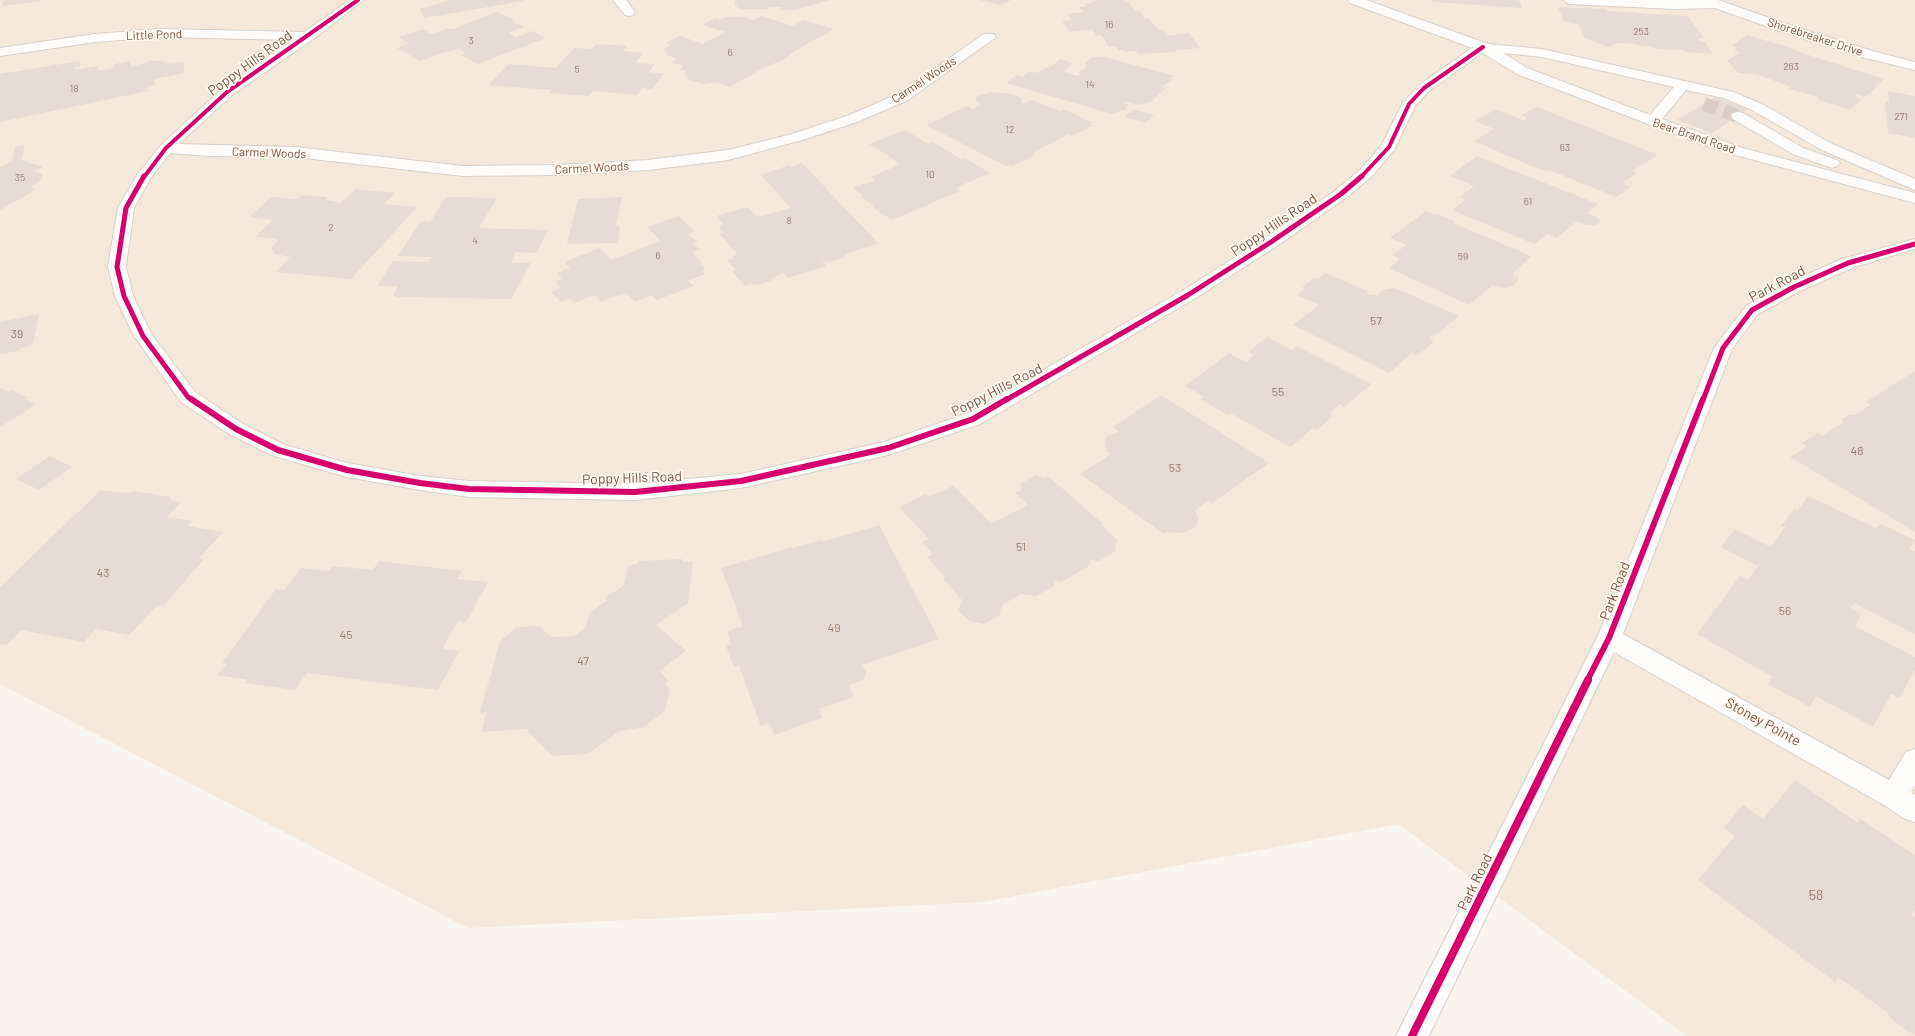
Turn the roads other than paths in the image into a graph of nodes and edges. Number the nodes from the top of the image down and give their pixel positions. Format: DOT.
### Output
graph roads {
  1 [pos="358,0"];
  2 [pos="619,0"];
  3 [pos="1354,0"];
  4 [pos="1569,0"];
  5 [pos="1712,2"];
  6 [pos="629,12"];
  7 [pos="308,36"];
  8 [pos="989,36"];
  9 [pos="1483,48"];
  10 [pos="0,52"];
  11 [pos="1915,66"];
  12 [pos="1625,85"];
  13 [pos="1683,85"];
  14 [pos="1660,94"];
  15 [pos="1674,98"];
  16 [pos="1689,101"];
  17 [pos="1738,116"];
  18 [pos="1652,121"];
  19 [pos="166,148"];
  20 [pos="1914,189"];
  21 [pos="1915,244"];
  22 [pos="1609,638"];
  23 [pos="1915,760"];
  24 [pos="1904,803"];
  25 [pos="1412,1036"];
  1 -- 7 [label="street, Poppy Hills Road"];
  2 -- 6 [label="street"];
  3 -- 9 [label="street, Bear Brand Road"];
  4 -- 5 [label="street, Shorebreaker Drive"];
  5 -- 11 [label="street, Shorebreaker Drive"];
  7 -- 10 [label="street, Little Pond"];
  7 -- 19 [label="street, Poppy Hills Road"];
  8 -- 19 [label="street, Carmel Woods"];
  9 -- 12 [label="street"];
  9 -- 13 [label="street, Bear Brand Road"];
  9 -- 18 [label="street, Bear Brand Road"];
  9 -- 19 [label="street, Poppy Hills Road"];
  13 -- 15 [label="street"];
  13 -- 20 [label="street, Bear Brand Road"];
  14 -- 15 [label="street"];
  15 -- 16 [label="street"];
  15 -- 18 [label="street"];
  17 -- 20 [label="street"];
  18 -- 20 [label="street, Bear Brand Road"];
  21 -- 22 [label="street, Park Road"];
  22 -- 24 [label="street, Stoney Pointe"];
  22 -- 25 [label="street, Park Road"];
  23 -- 24 [label="street"];
}
